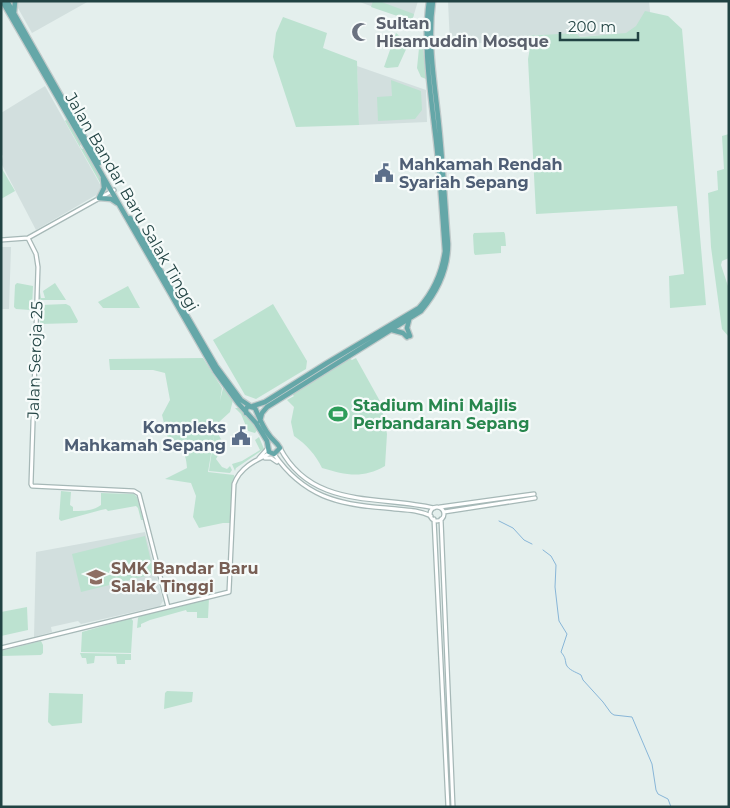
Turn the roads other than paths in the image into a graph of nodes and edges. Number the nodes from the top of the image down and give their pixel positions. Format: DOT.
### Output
graph roads {
  1 [pos="2,1"];
  2 [pos="7,1"];
  3 [pos="429,1"];
  4 [pos="433,1"];
  5 [pos="15,2"];
  6 [pos="14,13"];
  7 [pos="103,176"];
  8 [pos="113,190"];
  9 [pos="99,198"];
  10 [pos="120,205"];
  11 [pos="28,238"];
  12 [pos="1,240"];
  13 [pos="409,319"];
  14 [pos="392,330"];
  15 [pos="349,350"];
  16 [pos="352,355"];
  17 [pos="252,406"];
  18 [pos="246,413"];
  19 [pos="260,422"];
  20 [pos="268,447"];
  21 [pos="280,448"];
  22 [pos="273,454"];
  23 [pos="261,458"];
  24 [pos="256,460"];
  25 [pos="282,465"];
  26 [pos="440,507"];
  27 [pos="434,508"];
  28 [pos="444,512"];
  29 [pos="432,518"];
  30 [pos="440,520"];
  31 [pos="168,607"];
  32 [pos="1,648"];
  33 [pos="448,807"];
  34 [pos="453,807"];
  1 -- 7 [label="main road, Jalan Bandar Baru Salak Tinggi"];
  2 -- 6 [label="main road, Jalan Bandar Baru Salak Tinggi"];
  3 -- 15 [label="main road"];
  4 -- 13 [label="main road"];
  5 -- 6 [label="main road"];
  6 -- 8 [label="main road, Jalan Bandar Baru Salak Tinggi"];
  7 -- 8 [label="main road, Jalan Bandar Baru Salak Tinggi"];
  7 -- 9 [label="main road"];
  8 -- 9 [label="street"];
  8 -- 10 [label="main road, Jalan Bandar Baru Salak Tinggi"];
  8 -- 17 [label="main road, Jalan Bandar Baru Salak Tinggi"];
  9 -- 10 [label="main road"];
  9 -- 11 [label="street"];
  10 -- 18 [label="main road, Jalan Bandar Baru Salak Tinggi"];
  11 -- 12 [label="street"];
  11 -- 31 [label="street, Jalan Seroja 25"];
  13 -- 14 [label="main road"];
  13 -- 14 [label="main road"];
  14 -- 16 [label="main road"];
  15 -- 16 [label="main road"];
  15 -- 17 [label="main road"];
  16 -- 19 [label="main road"];
  17 -- 18 [label="main road"];
  17 -- 19 [label="main road"];
  18 -- 20 [label="main road, Jalan Bandar Baru Salak Tinggi"];
  19 -- 21 [label="main road"];
  20 -- 22 [label="main road, Jalan Bandar Baru Salak Tinggi"];
  20 -- 24 [label="street"];
  21 -- 22 [label="main road"];
  21 -- 27 [label="street"];
  22 -- 23 [label="street"];
  22 -- 25 [label="street"];
  23 -- 24 [label="street"];
  23 -- 25 [label="street"];
  24 -- 31 [label="street"];
  25 -- 29 [label="street"];
  26 -- 27 [label="street"];
  26 -- 28 [label="street"];
  26 -- 28 [label="street"];
  27 -- 29 [label="street"];
  28 -- 30 [label="street"];
  29 -- 30 [label="street"];
  29 -- 33 [label="street"];
  30 -- 34 [label="street"];
  31 -- 32 [label="street"];
}
